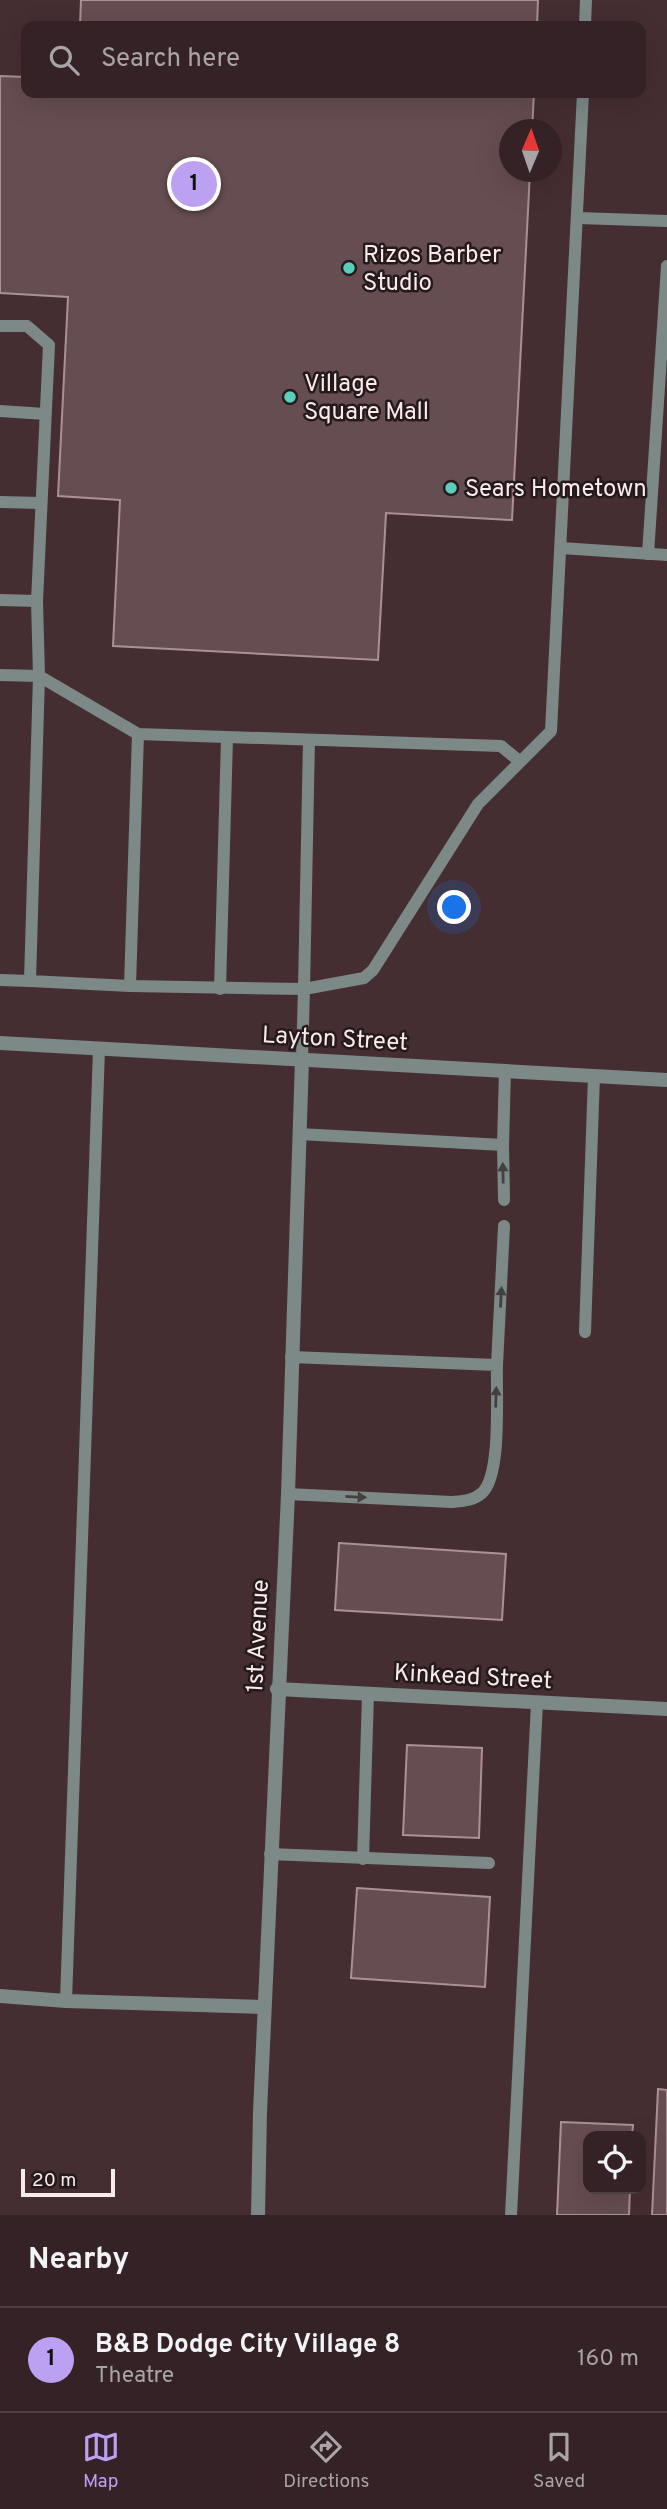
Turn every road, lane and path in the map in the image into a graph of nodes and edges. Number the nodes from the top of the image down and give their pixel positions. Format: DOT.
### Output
graph roads {
  1 [pos="586,0"];
  2 [pos="585,21"];
  3 [pos="583,98"];
  4 [pos="579,218"];
  5 [pos="667,221"];
  6 [pos="667,266"];
  7 [pos="0,326"];
  8 [pos="0,411"];
  9 [pos="45,414"];
  10 [pos="0,502"];
  11 [pos="41,503"];
  12 [pos="561,548"];
  13 [pos="648,554"];
  14 [pos="667,555"];
  15 [pos="0,600"];
  16 [pos="37,601"];
  17 [pos="0,675"];
  18 [pos="38,676"];
  19 [pos="138,734"];
  20 [pos="227,738"];
  21 [pos="309,740"];
  22 [pos="518,760"];
  23 [pos="0,980"];
  24 [pos="30,981"];
  25 [pos="130,986"];
  26 [pos="220,989"];
  27 [pos="304,989"];
  28 [pos="0,1043"];
  29 [pos="99,1049"];
  30 [pos="302,1059"];
  31 [pos="505,1070"];
  32 [pos="594,1076"];
  33 [pos="667,1080"];
  34 [pos="299,1135"];
  35 [pos="503,1145"];
  36 [pos="504,1200"];
  37 [pos="504,1226"];
  38 [pos="585,1332"];
  39 [pos="292,1357"];
  40 [pos="497,1365"];
  41 [pos="288,1494"];
  42 [pos="277,1689"];
  43 [pos="368,1694"];
  44 [pos="537,1703"];
  45 [pos="667,1709"];
  46 [pos="270,1854"];
  47 [pos="363,1859"];
  48 [pos="489,1863"];
  49 [pos="0,1996"];
  50 [pos="66,2001"];
  51 [pos="264,2007"];
  52 [pos="258,2215"];
  53 [pos="511,2215"];
  1 -- 2 [label="lane"];
  3 -- 4 [label="lane"];
  4 -- 5 [label="lane"];
  4 -- 12 [label="lane"];
  6 -- 13 [label="lane"];
  7 -- 9 [label="lane"];
  8 -- 9 [label="lane"];
  9 -- 11 [label="lane"];
  10 -- 11 [label="lane"];
  11 -- 16 [label="lane"];
  12 -- 13 [label="lane"];
  12 -- 22 [label="lane"];
  13 -- 14 [label="lane"];
  15 -- 16 [label="lane"];
  16 -- 18 [label="lane"];
  17 -- 18 [label="lane"];
  18 -- 19 [label="lane"];
  18 -- 24 [label="lane"];
  19 -- 20 [label="lane"];
  19 -- 25 [label="lane"];
  20 -- 21 [label="lane"];
  20 -- 26 [label="lane"];
  21 -- 22 [label="lane"];
  21 -- 27 [label="lane"];
  22 -- 27 [label="lane"];
  23 -- 24 [label="lane"];
  24 -- 25 [label="lane"];
  25 -- 26 [label="lane"];
  26 -- 27 [label="lane"];
  27 -- 30 [label="lane"];
  28 -- 29 [label="street, Layton Street"];
  29 -- 30 [label="street, Layton Street"];
  29 -- 50 [label="lane"];
  30 -- 31 [label="street, Layton Street"];
  30 -- 34 [label="street, 1st Avenue"];
  31 -- 32 [label="street, Layton Street"];
  31 -- 35 [label="lane"];
  32 -- 33 [label="street, Layton Street"];
  32 -- 38 [label="lane"];
  34 -- 35 [label="lane"];
  34 -- 39 [label="street, 1st Avenue"];
  36 -- 35 [label="lane, one-way"];
  40 -- 37 [label="lane, one-way"];
  39 -- 40 [label="lane"];
  39 -- 41 [label="street, 1st Avenue"];
  41 -- 40 [label="lane, one-way"];
  41 -- 42 [label="street, 1st Avenue"];
  42 -- 43 [label="street, Kinkead Street"];
  42 -- 46 [label="street, 1st Avenue"];
  43 -- 44 [label="street, Kinkead Street"];
  43 -- 47 [label="lane"];
  44 -- 45 [label="street, Kinkead Street"];
  44 -- 53 [label="lane"];
  46 -- 47 [label="lane"];
  46 -- 51 [label="street, 1st Avenue"];
  47 -- 48 [label="lane"];
  49 -- 50 [label="street"];
  50 -- 51 [label="street"];
  51 -- 52 [label="street, 1st Avenue"];
}
